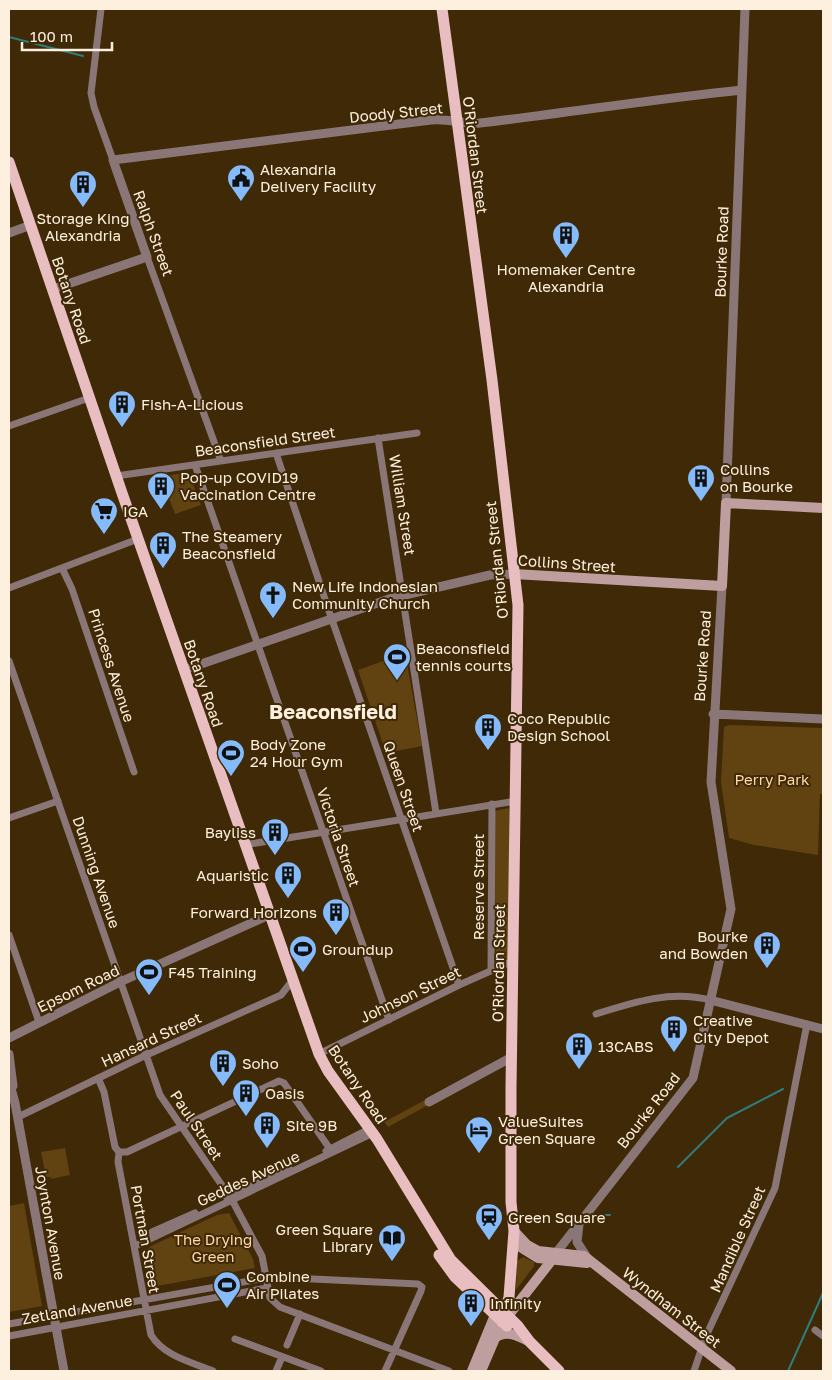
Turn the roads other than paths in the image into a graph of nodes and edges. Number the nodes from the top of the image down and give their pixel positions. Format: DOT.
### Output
graph roads {
  1 [pos="101,9"];
  2 [pos="442,9"];
  3 [pos="745,9"];
  4 [pos="742,90"];
  5 [pos="457,121"];
  6 [pos="113,160"];
  7 [pos="9,162"];
  8 [pos="31,225"];
  9 [pos="9,233"];
  10 [pos="147,257"];
  11 [pos="53,289"];
  12 [pos="89,398"];
  13 [pos="9,426"];
  14 [pos="417,433"];
  15 [pos="378,438"];
  16 [pos="276,453"];
  17 [pos="221,461"];
  18 [pos="195,465"];
  19 [pos="116,476"];
  20 [pos="726,503"];
  21 [pos="823,508"];
  22 [pos="138,539"];
  23 [pos="62,568"];
  24 [pos="514,574"];
  25 [pos="722,586"];
  26 [pos="9,588"];
  27 [pos="403,596"];
  28 [pos="332,619"];
  29 [pos="258,645"];
  30 [pos="9,661"];
  31 [pos="184,670"];
  32 [pos="713,714"];
  33 [pos="823,719"];
  34 [pos="134,772"];
  35 [pos="58,801"];
  36 [pos="516,801"];
  37 [pos="492,804"];
  38 [pos="436,813"];
  39 [pos="9,818"];
  40 [pos="401,820"];
  41 [pos="322,832"];
  42 [pos="244,845"];
  43 [pos="269,915"];
  44 [pos="9,935"];
  45 [pos="513,961"];
  46 [pos="492,970"];
  47 [pos="292,981"];
  48 [pos="120,982"];
  49 [pos="459,985"];
  50 [pos="710,1000"];
  51 [pos="596,1014"];
  52 [pos="389,1020"];
  53 [pos="39,1022"];
  54 [pos="807,1024"];
  55 [pos="823,1029"];
  56 [pos="9,1038"];
  57 [pos="9,1054"];
  58 [pos="319,1054"];
  59 [pos="146,1055"];
  60 [pos="512,1057"];
  61 [pos="98,1078"];
  62 [pos="10,1084"];
  63 [pos="160,1092"];
  64 [pos="14,1097"];
  65 [pos="429,1102"];
  66 [pos="18,1117"];
  67 [pos="180,1127"];
  68 [pos="371,1131"];
  69 [pos="330,1149"];
  70 [pos="119,1152"];
  71 [pos="231,1198"];
  72 [pos="579,1223"];
  73 [pos="511,1231"];
  74 [pos="134,1243"];
  75 [pos="514,1243"];
  76 [pos="551,1258"];
  77 [pos="591,1262"];
  78 [pos="266,1278"];
  79 [pos="268,1288"];
  80 [pos="143,1301"];
  81 [pos="146,1311"];
  82 [pos="502,1313"];
  83 [pos="300,1314"];
  84 [pos="54,1317"];
  85 [pos="9,1324"];
  86 [pos="56,1326"];
  87 [pos="815,1330"];
  88 [pos="9,1336"];
  89 [pos="823,1336"];
  90 [pos="495,1338"];
  91 [pos="235,1339"];
  92 [pos="530,1342"];
  93 [pos="287,1345"];
  94 [pos="396,1349"];
  95 [pos="701,1350"];
  96 [pos="282,1357"];
  97 [pos="64,1371"];
  98 [pos="213,1371"];
  99 [pos="276,1371"];
  100 [pos="321,1371"];
  101 [pos="385,1371"];
  102 [pos="449,1371"];
  103 [pos="472,1371"];
  104 [pos="481,1371"];
  105 [pos="559,1371"];
  106 [pos="694,1371"];
  107 [pos="731,1371"];
  1 -- 6 [label="street, Ralph Street"];
  2 -- 5 [label="main road, O'Riordan Street"];
  3 -- 4 [label="street, Bourke Road"];
  4 -- 5 [label="street, Doody Street"];
  4 -- 20 [label="street, Bourke Road"];
  5 -- 6 [label="street, Doody Street"];
  5 -- 24 [label="main road, O'Riordan Street"];
  6 -- 10 [label="street, Ralph Street"];
  7 -- 8 [label="main road, Botany Road"];
  8 -- 9 [label="street"];
  8 -- 11 [label="main road, Botany Road"];
  10 -- 11 [label="street"];
  10 -- 17 [label="street, Ralph Street"];
  11 -- 12 [label="main road, Botany Road"];
  12 -- 13 [label="street"];
  12 -- 19 [label="main road, Botany Road"];
  14 -- 15 [label="street, Beaconsfield Street"];
  15 -- 16 [label="street, Beaconsfield Street"];
  15 -- 27 [label="street, William Street"];
  16 -- 17 [label="street, Beaconsfield Street"];
  16 -- 28 [label="street, Queen Street"];
  17 -- 18 [label="street, Beaconsfield Street"];
  18 -- 19 [label="street, Beaconsfield Street"];
  18 -- 29 [label="street, Victoria Street"];
  19 -- 22 [label="main road, Botany Road"];
  20 -- 21 [label="main road"];
  20 -- 25 [label="main road, Bourke Road"];
  22 -- 23 [label="street"];
  22 -- 31 [label="main road, Botany Road"];
  23 -- 26 [label="street"];
  23 -- 34 [label="street, Princess Avenue"];
  24 -- 25 [label="main road, Collins Street"];
  24 -- 27 [label="street, Collins Street"];
  24 -- 36 [label="main road, O'Riordan Street"];
  25 -- 32 [label="street, Bourke Road"];
  27 -- 28 [label="street, Collins Street"];
  27 -- 38 [label="street, William Street"];
  28 -- 29 [label="street, Collins Street"];
  28 -- 40 [label="street, Queen Street"];
  29 -- 31 [label="street, Collins Street"];
  29 -- 41 [label="street, Victoria Street"];
  30 -- 35 [label="street, Dunning Avenue"];
  31 -- 42 [label="main road, Botany Road"];
  32 -- 33 [label="street"];
  32 -- 50 [label="street, Bourke Road"];
  35 -- 39 [label="street"];
  35 -- 48 [label="street, Dunning Avenue"];
  36 -- 37 [label="street"];
  36 -- 45 [label="main road, O'Riordan Street"];
  37 -- 38 [label="street"];
  37 -- 46 [label="street, Reserve Street"];
  38 -- 40 [label="street"];
  40 -- 41 [label="street"];
  40 -- 49 [label="street, Queen Street"];
  41 -- 42 [label="street"];
  41 -- 52 [label="street, Victoria Street"];
  42 -- 43 [label="main road, Botany Road"];
  43 -- 47 [label="main road, Botany Road"];
  43 -- 48 [label="street, Epsom Road"];
  44 -- 53 [label="street"];
  45 -- 46 [label="street, Johnson Street"];
  45 -- 60 [label="main road, O'Riordan Street"];
  46 -- 49 [label="street, Johnson Street"];
  47 -- 58 [label="main road, Botany Road"];
  47 -- 59 [label="street, Hansard Street"];
  48 -- 53 [label="street, Epsom Road"];
  48 -- 59 [label="street, Dunning Avenue"];
  49 -- 52 [label="street, Johnson Street"];
  50 -- 51 [label="street"];
  50 -- 54 [label="street"];
  50 -- 72 [label="street, Bourke Road"];
  52 -- 58 [label="street, Johnson Street"];
  53 -- 56 [label="street, Epsom Road"];
  54 -- 55 [label="street"];
  54 -- 95 [label="street, Mandible Street"];
  57 -- 64 [label="street"];
  58 -- 68 [label="main road, Botany Road"];
  59 -- 61 [label="street, Hansard Street"];
  59 -- 63 [label="street, Dunning Avenue"];
  60 -- 65 [label="street"];
  60 -- 73 [label="main road, O'Riordan Street"];
  61 -- 66 [label="street, Hansard Street"];
  61 -- 70 [label="street, Portman Street"];
  62 -- 64 [label="street, Joynton Avenue"];
  63 -- 67 [label="street, Paul Street"];
  64 -- 66 [label="street, Joynton Avenue"];
  66 -- 84 [label="street, Joynton Avenue"];
  67 -- 69 [label="street"];
  67 -- 70 [label="street"];
  67 -- 71 [label="street, Paul Street"];
  68 -- 69 [label="street, Geddes Avenue"];
  68 -- 71 [label="street, Geddes Avenue"];
  68 -- 82 [label="main road, Botany Road"];
  69 -- 71 [label="street, Geddes Avenue"];
  70 -- 74 [label="street, Portman Street"];
  71 -- 74 [label="street, Geddes Avenue"];
  71 -- 78 [label="street, Paul Street"];
  72 -- 76 [label="street, Bourke Road"];
  72 -- 77 [label="street"];
  73 -- 75 [label="main road, O'Riordan Street"];
  73 -- 76 [label="main road, Wyndham Street"];
  73 -- 82 [label="main road, O'Riordan Street"];
  74 -- 80 [label="street, Portman Street"];
  75 -- 76 [label="main road, Wyndham Street"];
  75 -- 82 [label="main road"];
  76 -- 77 [label="main road, Wyndham Street"];
  76 -- 82 [label="main road, Bourke Road"];
  77 -- 95 [label="main road, Wyndham Street"];
  78 -- 79 [label="street, Paul Street"];
  78 -- 80 [label="street, Zetland Avenue"];
  78 -- 94 [label="street, Zetland Avenue"];
  79 -- 81 [label="street, Zetland Avenue"];
  79 -- 83 [label="street"];
  80 -- 81 [label="street, Portman Street"];
  80 -- 84 [label="street, Zetland Avenue"];
  81 -- 86 [label="street, Zetland Avenue"];
  81 -- 98 [label="street, Portman Street"];
  82 -- 90 [label="main road"];
  82 -- 92 [label="main road, Botany Road"];
  82 -- 103 [label="main road"];
  83 -- 93 [label="street"];
  83 -- 94 [label="street"];
  84 -- 85 [label="street, Zetland Avenue"];
  84 -- 86 [label="street, Joynton Avenue"];
  86 -- 88 [label="street, Zetland Avenue"];
  86 -- 97 [label="street, Joynton Avenue"];
  87 -- 89 [label="street"];
  90 -- 92 [label="main road"];
  90 -- 104 [label="main road"];
  91 -- 96 [label="street"];
  92 -- 105 [label="main road, Botany Road"];
  94 -- 101 [label="street"];
  94 -- 102 [label="street"];
  95 -- 106 [label="street, Mandible Street"];
  95 -- 107 [label="main road, Wyndham Street"];
  96 -- 99 [label="street"];
  96 -- 100 [label="street"];
}
